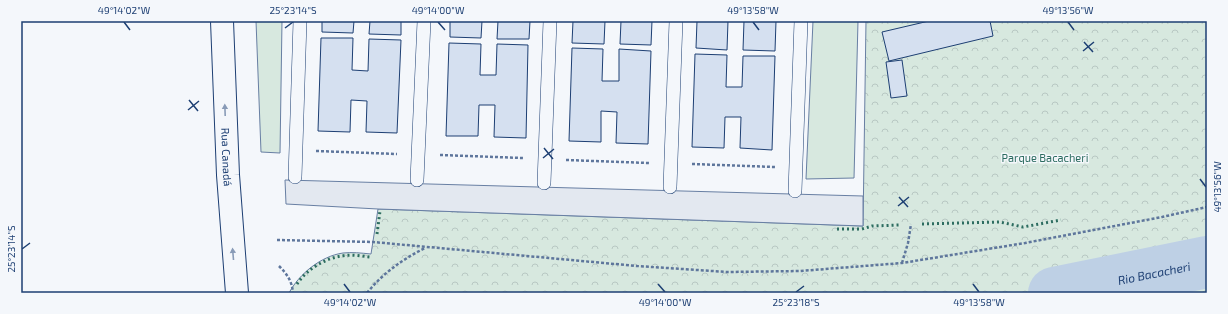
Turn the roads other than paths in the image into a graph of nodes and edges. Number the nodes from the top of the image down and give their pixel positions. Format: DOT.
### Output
graph roads {
  1 [pos="222,21"];
  2 [pos="300,21"];
  3 [pos="424,21"];
  4 [pos="550,21"];
  5 [pos="676,21"];
  6 [pos="801,21"];
  7 [pos="295,177"];
  8 [pos="417,180"];
  9 [pos="544,183"];
  10 [pos="670,187"];
  11 [pos="794,191"];
  12 [pos="237,293"];
  12 -- 1 [label="main road, Rua Canadá, one-way"];
  2 -- 7 [label="lane"];
  3 -- 8 [label="lane"];
  4 -- 9 [label="lane"];
  5 -- 10 [label="lane"];
  6 -- 11 [label="lane"];
}
